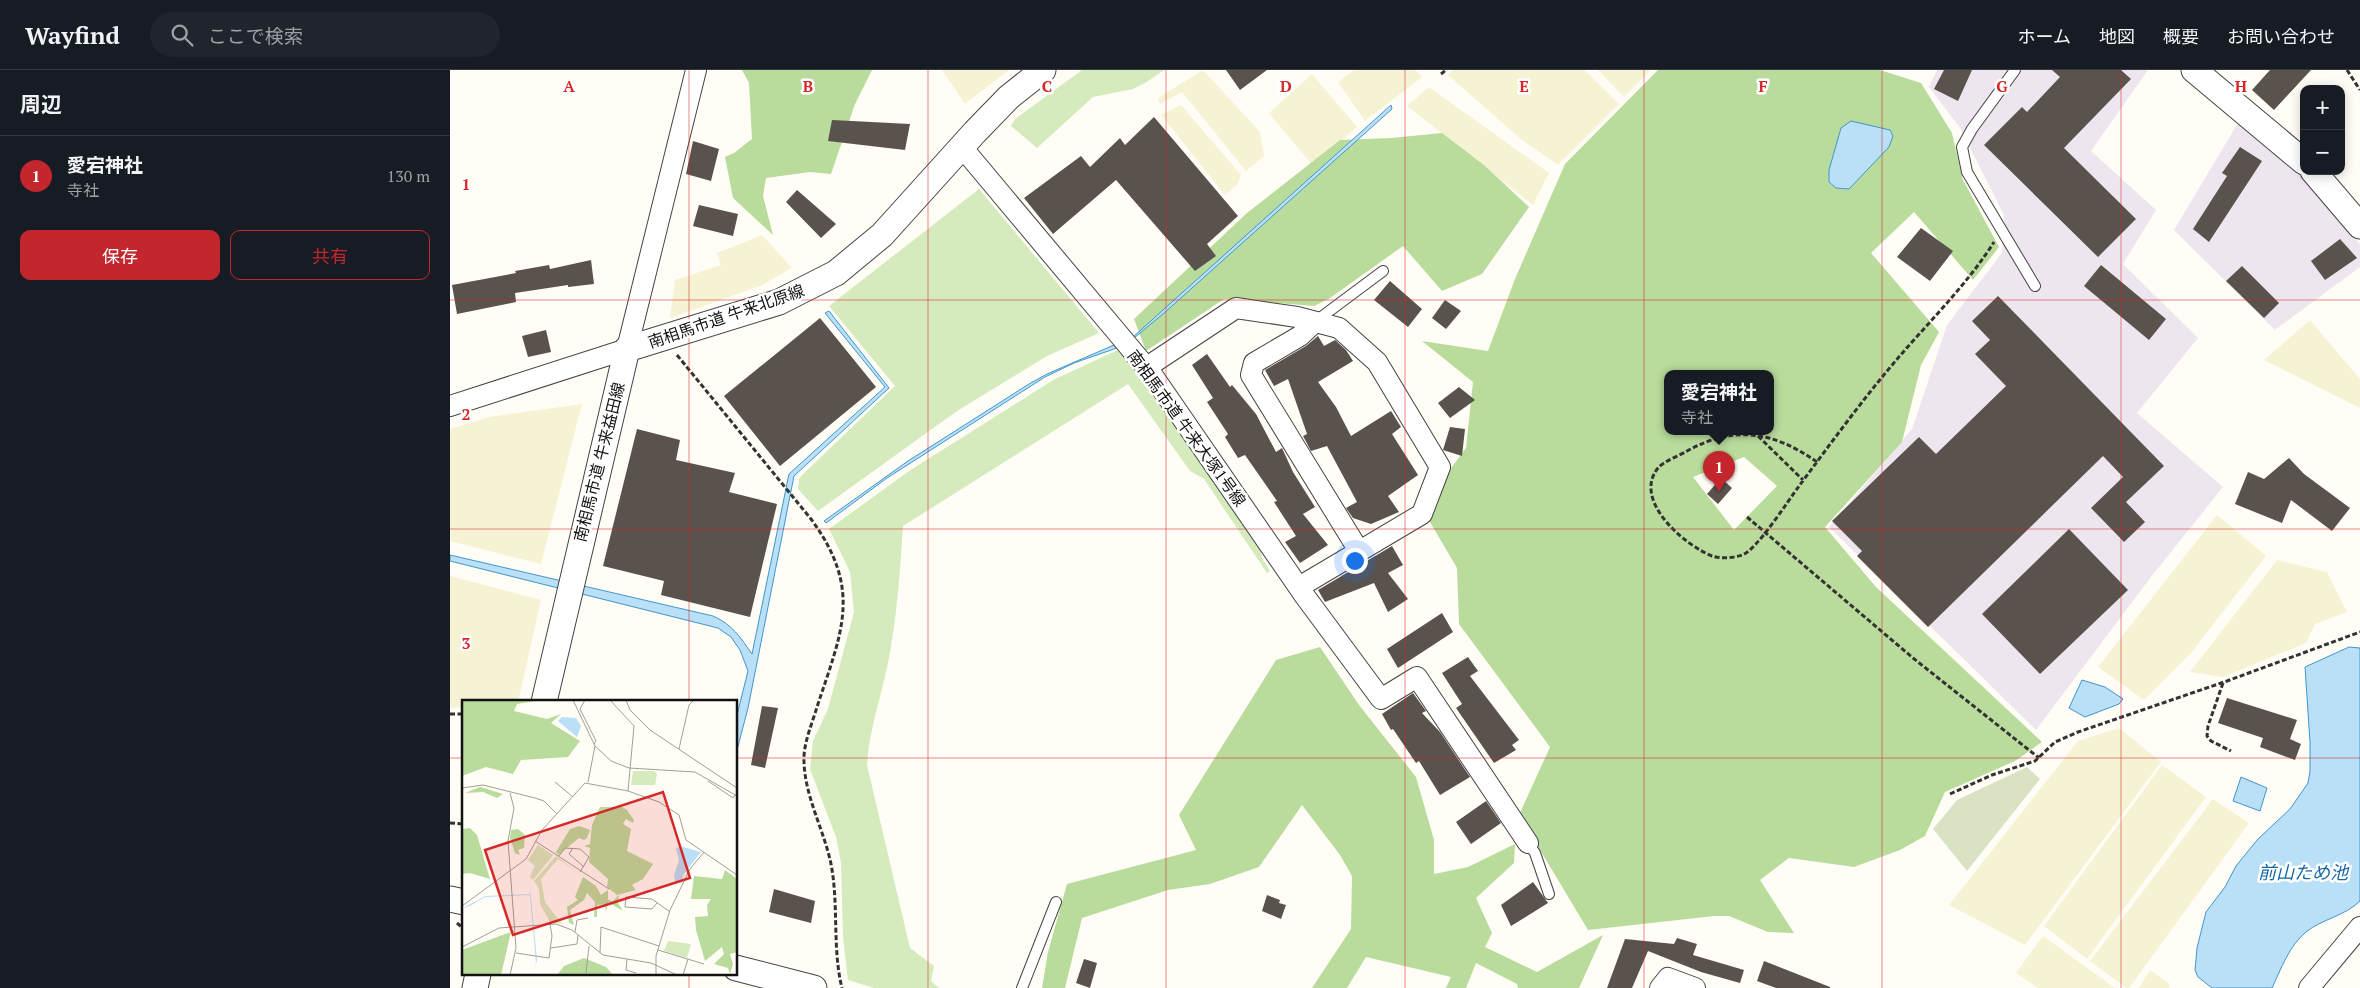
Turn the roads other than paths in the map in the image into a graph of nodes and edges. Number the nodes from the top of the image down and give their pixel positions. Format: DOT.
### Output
graph roads {
  1 [pos="696,70"];
  2 [pos="1043,70"];
  3 [pos="2015,70"];
  4 [pos="2194,70"];
  5 [pos="961,146"];
  6 [pos="2300,159"];
  7 [pos="2316,175"];
  8 [pos="2360,226"];
  9 [pos="1383,271"];
  10 [pos="2035,286"];
  11 [pos="1315,322"];
  12 [pos="627,349"];
  13 [pos="1147,367"];
  14 [pos="450,406"];
  15 [pos="1359,551"];
  16 [pos="1299,587"];
  17 [pos="544,700"];
  18 [pos="1528,843"];
  19 [pos="1549,894"];
  20 [pos="1056,902"];
  21 [pos="2360,927"];
  22 [pos="738,969"];
  23 [pos="814,988"];
  24 [pos="1022,988"];
  25 [pos="1660,988"];
  26 [pos="1695,988"];
  27 [pos="2309,988"];
  1 -- 12 [label="street"];
  2 -- 5 [label="street, 南相馬市道 牛来北原線"];
  3 -- 10 [label="lane"];
  4 -- 6 [label="street"];
  5 -- 12 [label="street, 南相馬市道 牛来北原線"];
  5 -- 13 [label="street, 南相馬市道 牛来大塚1号線"];
  7 -- 8 [label="street"];
  9 -- 11 [label="lane"];
  11 -- 13 [label="street"];
  11 -- 15 [label="street"];
  11 -- 15 [label="street"];
  12 -- 14 [label="street, 南相馬市道 牛来北原線"];
  12 -- 17 [label="street, 南相馬市道 牛来益田線"];
  13 -- 16 [label="street, 南相馬市道 牛来大塚1号線"];
  15 -- 16 [label="street"];
  16 -- 18 [label="street, 南相馬市道 牛来大塚1号線"];
  18 -- 19 [label="lane"];
  20 -- 24 [label="lane"];
  21 -- 27 [label="street"];
  22 -- 23 [label="street"];
  25 -- 26 [label="street"];
}
